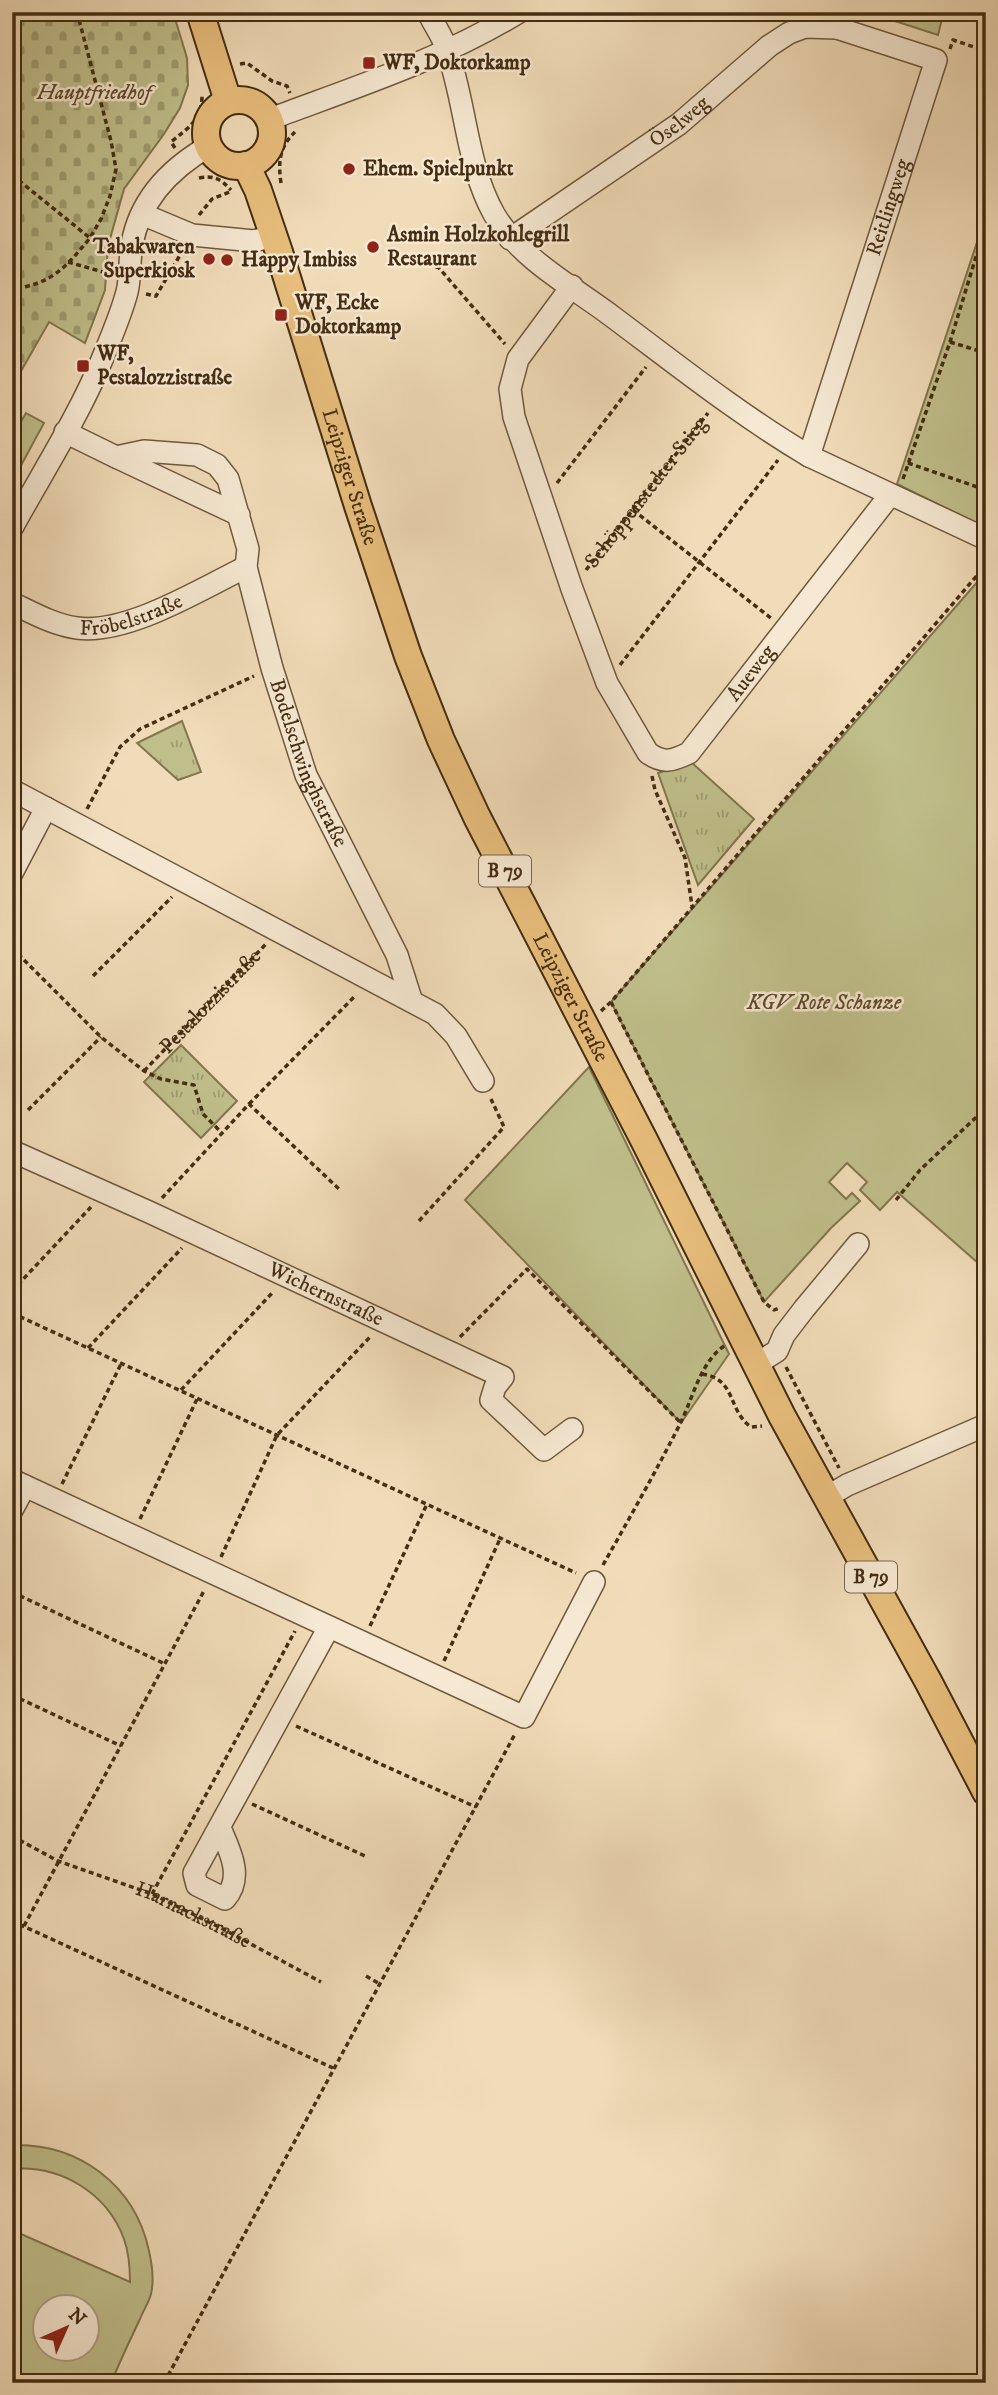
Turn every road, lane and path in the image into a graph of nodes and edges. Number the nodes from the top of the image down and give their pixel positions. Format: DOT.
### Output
graph roads {
  1 [pos="77,12"];
  2 [pos="200,12"];
  3 [pos="428,12"];
  4 [pos="519,12"];
  5 [pos="840,20"];
  6 [pos="447,49"];
  7 [pos="986,51"];
  8 [pos="936,60"];
  9 [pos="238,64"];
  10 [pos="201,88"];
  11 [pos="228,101"];
  12 [pos="296,109"];
  13 [pos="270,119"];
  14 [pos="209,146"];
  15 [pos="184,160"];
  16 [pos="246,165"];
  17 [pos="12,175"];
  18 [pos="285,195"];
  19 [pos="237,197"];
  20 [pos="142,214"];
  21 [pos="986,224"];
  22 [pos="273,236"];
  23 [pos="90,238"];
  24 [pos="510,239"];
  25 [pos="420,260"];
  26 [pos="68,262"];
  27 [pos="129,279"];
  28 [pos="572,286"];
  29 [pos="12,289"];
  30 [pos="950,342"];
  31 [pos="659,351"];
  32 [pos="986,354"];
  33 [pos="518,359"];
  34 [pos="720,398"];
  35 [pos="65,432"];
  36 [pos="799,450"];
  37 [pos="116,457"];
  38 [pos="908,463"];
  39 [pos="986,490"];
  40 [pos="894,496"];
  41 [pos="543,502"];
  42 [pos="633,510"];
  43 [pos="239,515"];
  44 [pos="12,528"];
  45 [pos="986,539"];
  46 [pos="699,562"];
  47 [pos="986,565"];
  48 [pos="247,567"];
  49 [pos="572,589"];
  50 [pos="12,603"];
  51 [pos="785,629"];
  52 [pos="272,668"];
  53 [pos="607,683"];
  54 [pos="648,753"];
  55 [pos="12,790"];
  56 [pos="46,808"];
  57 [pos="79,824"];
  58 [pos="12,873"];
  59 [pos="186,884"];
  60 [pos="692,906"];
  61 [pos="278,932"];
  62 [pos="12,948"];
  63 [pos="93,976"];
  64 [pos="370,981"];
  65 [pos="411,999"];
  66 [pos="100,1037"];
  67 [pos="144,1071"];
  68 [pos="483,1082"];
  69 [pos="249,1104"];
  70 [pos="986,1108"];
  71 [pos="28,1110"];
  72 [pos="221,1132"];
  73 [pos="12,1151"];
  74 [pos="340,1189"];
  75 [pos="104,1192"];
  76 [pos="896,1199"];
  77 [pos="149,1212"];
  78 [pos="419,1221"];
  79 [pos="196,1234"];
  80 [pos="858,1244"];
  81 [pos="287,1277"];
  82 [pos="12,1291"];
  83 [pos="804,1308"];
  84 [pos="12,1313"];
  85 [pos="384,1322"];
  86 [pos="742,1334"];
  87 [pos="88,1348"];
  88 [pos="446,1351"];
  89 [pos="766,1357"];
  90 [pos="121,1364"];
  91 [pos="702,1374"];
  92 [pos="181,1390"];
  93 [pos="198,1397"];
  94 [pos="782,1416"];
  95 [pos="681,1423"];
  96 [pos="986,1425"];
  97 [pos="572,1429"];
  98 [pos="277,1435"];
  99 [pos="19,1483"];
  100 [pos="837,1491"];
  101 [pos="54,1500"];
  102 [pos="427,1504"];
  103 [pos="12,1510"];
  104 [pos="132,1536"];
  105 [pos="500,1539"];
  106 [pos="214,1573"];
  107 [pos="594,1582"];
  108 [pos="12,1592"];
  109 [pos="303,1615"];
  110 [pos="329,1627"];
  111 [pos="362,1642"];
  112 [pos="165,1664"];
  113 [pos="436,1676"];
  114 [pos="12,1695"];
  115 [pos="524,1717"];
  116 [pos="279,1718"];
  117 [pos="121,1746"];
  118 [pos="986,1792"];
  119 [pos="237,1798"];
  120 [pos="476,1808"];
  121 [pos="220,1828"];
  122 [pos="67,1833"];
  123 [pos="12,1836"];
  124 [pos="72,1836"];
  125 [pos="365,1856"];
  126 [pos="58,1861"];
  127 [pos="152,1894"];
  128 [pos="12,1921"];
  129 [pos="24,1926"];
  130 [pos="366,1976"];
  131 [pos="321,1982"];
  132 [pos="380,1984"];
  133 [pos="333,2068"];
  134 [pos="164,2383"];
  1 -- 23 [label="path"];
  2 -- 11 [label="main road"];
  3 -- 6 [label="street, Schöppenstedter Stieg"];
  4 -- 6 [label="street"];
  5 -- 8 [label="street"];
  5 -- 24 [label="street, Öselweg"];
  6 -- 12 [label="street"];
  6 -- 24 [label="street, Schöppenstedter Stieg"];
  7 -- 8 [label="path"];
  8 -- 36 [label="street, Reitlingweg"];
  9 -- 12 [label="path"];
  10 -- 15 [label="path"];
  11 -- 13 [label="main road"];
  11 -- 14 [label="main road"];
  12 -- 13 [label="street"];
  12 -- 18 [label="path"];
  13 -- 16 [label="main road"];
  14 -- 15 [label="street"];
  14 -- 16 [label="main road"];
  15 -- 19 [label="path"];
  15 -- 20 [label="street"];
  16 -- 22 [label="main road, Leipziger Straße / B 79"];
  17 -- 23 [label="path"];
  20 -- 22 [label="street"];
  20 -- 27 [label="street"];
  21 -- 30 [label="path"];
  22 -- 86 [label="main road, Leipziger Straße / B 79"];
  23 -- 26 [label="path"];
  24 -- 28 [label="street, Schöppenstedter Stieg"];
  25 -- 33 [label="path"];
  26 -- 27 [label="path"];
  26 -- 29 [label="path"];
  27 -- 35 [label="street"];
  28 -- 31 [label="street, Schöppenstedter Stieg"];
  28 -- 33 [label="street"];
  30 -- 32 [label="path"];
  30 -- 38 [label="path"];
  31 -- 34 [label="street, Schöppenstedter Stieg"];
  31 -- 41 [label="path"];
  33 -- 41 [label="street"];
  34 -- 36 [label="street, Schöppenstedter Stieg"];
  34 -- 42 [label="path, Schöppenstedter Stieg"];
  35 -- 37 [label="street"];
  35 -- 44 [label="street"];
  36 -- 40 [label="street, Schöppenstedter Stieg"];
  36 -- 46 [label="path"];
  37 -- 43 [label="street"];
  37 -- 43 [label="street, Bodelschwinghstraße"];
  38 -- 39 [label="path"];
  38 -- 40 [label="path"];
  40 -- 45 [label="street, Schöppenstedter Stieg"];
  40 -- 51 [label="street, Aueweg"];
  41 -- 49 [label="street"];
  42 -- 46 [label="path"];
  42 -- 49 [label="path, Schöppenstedter Stieg"];
  43 -- 48 [label="street, Bodelschwinghstraße"];
  46 -- 51 [label="path"];
  46 -- 53 [label="path"];
  47 -- 60 [label="path"];
  48 -- 50 [label="street, Fröbelstraße"];
  48 -- 52 [label="street, Bodelschwinghstraße"];
  49 -- 53 [label="street"];
  51 -- 54 [label="street, Aueweg"];
  52 -- 57 [label="path"];
  52 -- 65 [label="street, Bodelschwinghstraße"];
  53 -- 54 [label="street"];
  54 -- 60 [label="path"];
  55 -- 56 [label="street, Pestalozzistraße"];
  56 -- 57 [label="street, Pestalozzistraße"];
  56 -- 58 [label="street"];
  57 -- 59 [label="street, Pestalozzistraße"];
  59 -- 61 [label="street, Pestalozzistraße"];
  59 -- 63 [label="path"];
  60 -- 83 [label="path"];
  61 -- 64 [label="street, Pestalozzistraße"];
  61 -- 67 [label="path, Pestalozzistraße"];
  62 -- 66 [label="path"];
  64 -- 65 [label="street, Pestalozzistraße"];
  64 -- 69 [label="path"];
  65 -- 68 [label="street, Pestalozzistraße"];
  66 -- 67 [label="path"];
  66 -- 71 [label="path"];
  67 -- 72 [label="path"];
  68 -- 78 [label="path"];
  69 -- 72 [label="path"];
  69 -- 74 [label="path"];
  70 -- 76 [label="path"];
  72 -- 77 [label="path"];
  73 -- 75 [label="street, Wichernstraße"];
  75 -- 77 [label="street, Wichernstraße"];
  75 -- 82 [label="path"];
  77 -- 79 [label="street, Wichernstraße"];
  79 -- 81 [label="street, Wichernstraße"];
  79 -- 87 [label="path"];
  80 -- 83 [label="street"];
  81 -- 85 [label="street, Wichernstraße"];
  81 -- 92 [label="path"];
  83 -- 89 [label="street"];
  84 -- 87 [label="path"];
  85 -- 88 [label="street, Wichernstraße"];
  85 -- 98 [label="path"];
  86 -- 89 [label="main road, Leipziger Straße / B 79"];
  86 -- 91 [label="path"];
  87 -- 90 [label="path"];
  88 -- 95 [label="path"];
  88 -- 97 [label="street, Wichernstraße"];
  89 -- 94 [label="main road, Leipziger Straße / B 79"];
  89 -- 100 [label="path"];
  90 -- 92 [label="path"];
  90 -- 101 [label="path"];
  91 -- 94 [label="path"];
  91 -- 95 [label="path"];
  92 -- 93 [label="path"];
  93 -- 98 [label="path"];
  93 -- 104 [label="path"];
  94 -- 100 [label="main road, Leipziger Straße / B 79"];
  95 -- 107 [label="path"];
  96 -- 100 [label="street"];
  98 -- 102 [label="path"];
  98 -- 106 [label="path"];
  99 -- 101 [label="street"];
  99 -- 103 [label="street"];
  100 -- 118 [label="main road, Leipziger Straße / B 79"];
  101 -- 104 [label="street"];
  102 -- 105 [label="path"];
  102 -- 111 [label="path"];
  104 -- 106 [label="street"];
  105 -- 107 [label="path"];
  105 -- 113 [label="path"];
  106 -- 109 [label="street"];
  106 -- 112 [label="path"];
  107 -- 115 [label="street"];
  108 -- 112 [label="path"];
  109 -- 110 [label="street"];
  109 -- 127 [label="path"];
  110 -- 111 [label="street"];
  110 -- 116 [label="street"];
  111 -- 113 [label="street"];
  112 -- 117 [label="path"];
  113 -- 115 [label="street"];
  114 -- 117 [label="path"];
  115 -- 120 [label="path"];
  116 -- 119 [label="street"];
  116 -- 120 [label="path"];
  117 -- 124 [label="path"];
  119 -- 121 [label="street"];
  119 -- 125 [label="path"];
  120 -- 132 [label="path"];
  122 -- 124 [label="path"];
  123 -- 126 [label="path, Harnackstraße"];
  124 -- 126 [label="path"];
  126 -- 127 [label="path, Harnackstraße"];
  126 -- 129 [label="path"];
  127 -- 131 [label="path, Harnackstraße"];
  128 -- 129 [label="path"];
  129 -- 133 [label="path"];
  130 -- 132 [label="path"];
  132 -- 133 [label="path"];
  133 -- 134 [label="path"];
}
